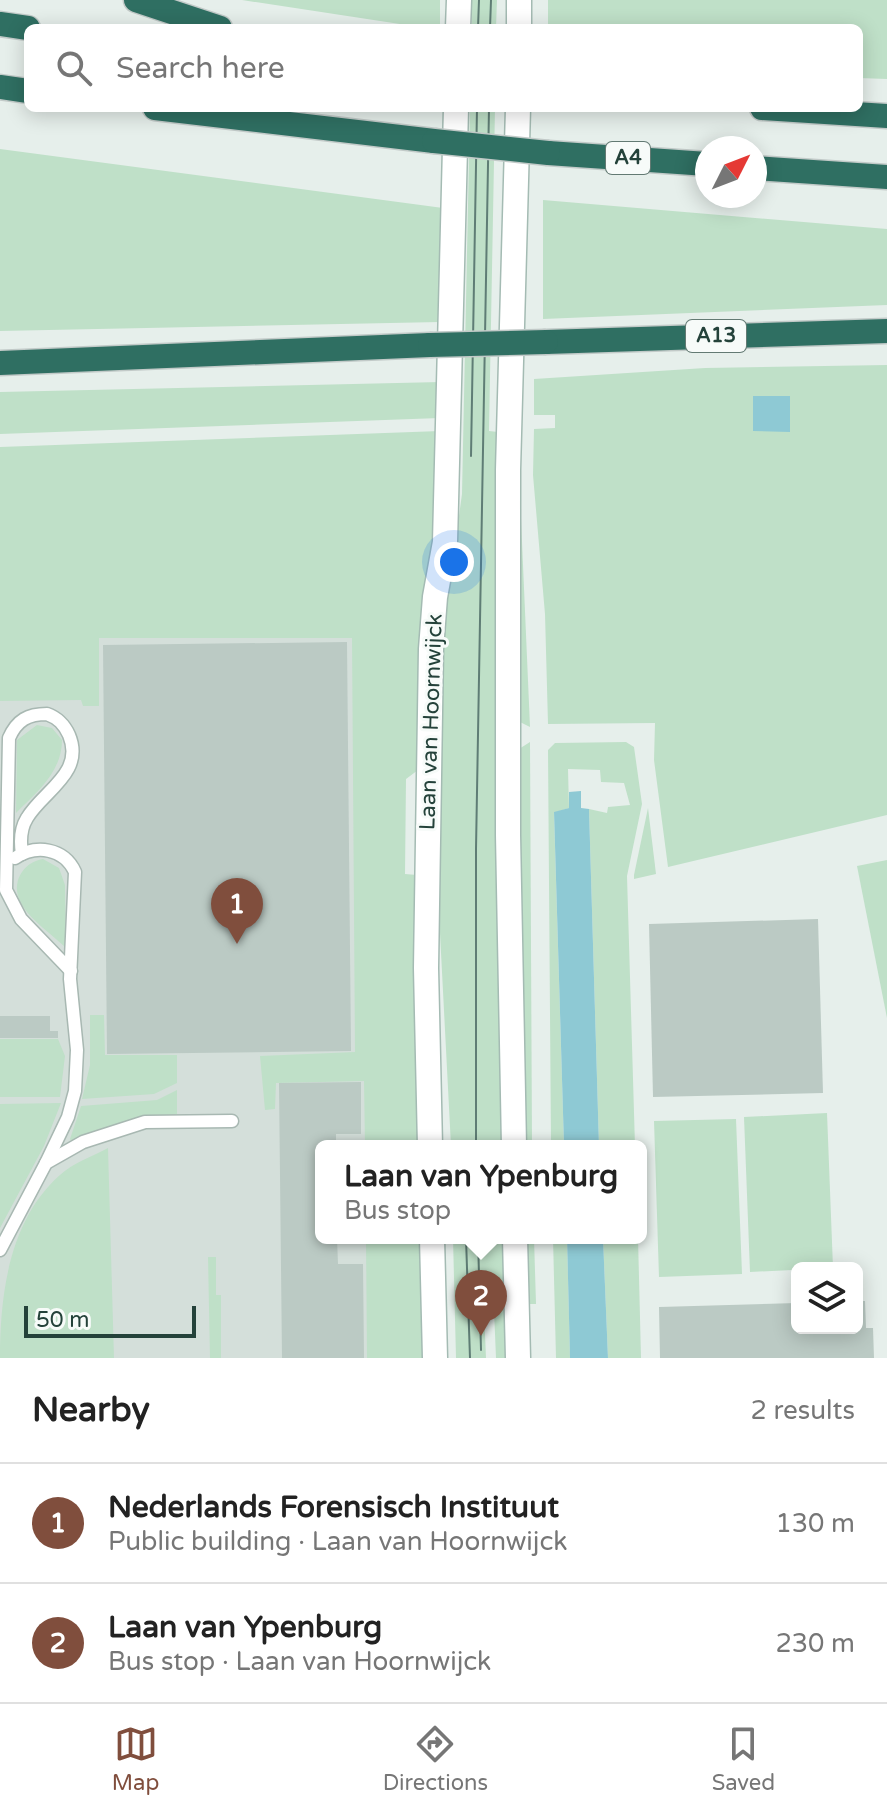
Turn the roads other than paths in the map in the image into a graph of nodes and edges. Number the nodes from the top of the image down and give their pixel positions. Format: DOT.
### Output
graph roads {
  1 [pos="136,0"];
  2 [pos="459,0"];
  3 [pos="519,0"];
  4 [pos="0,24"];
  5 [pos="208,24"];
  6 [pos="458,24"];
  7 [pos="519,24"];
  8 [pos="24,27"];
  9 [pos="0,87"];
  10 [pos="24,90"];
  11 [pos="189,112"];
  12 [pos="456,112"];
  13 [pos="518,112"];
  14 [pos="824,112"];
  15 [pos="887,116"];
  16 [pos="695,163"];
  17 [pos="767,169"];
  18 [pos="887,177"];
  19 [pos="887,331"];
  20 [pos="0,363"];
  21 [pos="22,854"];
  22 [pos="9,862"];
  23 [pos="71,971"];
  24 [pos="232,1121"];
  25 [pos="430,1140"];
  26 [pos="514,1140"];
  27 [pos="46,1163"];
  28 [pos="432,1244"];
  29 [pos="515,1244"];
  30 [pos="0,1250"];
  31 [pos="435,1358"];
  32 [pos="518,1358"];
  1 -- 5 [label="highway"];
  2 -- 6 [label="main road"];
  3 -- 7 [label="main road"];
  4 -- 8 [label="highway"];
  9 -- 10 [label="highway"];
  11 -- 16 [label="highway, A4, bridge"];
  12 -- 25 [label="main road, Laan van Hoornwijck"];
  13 -- 26 [label="main road"];
  14 -- 15 [label="highway"];
  17 -- 18 [label="highway"];
  19 -- 20 [label="highway, A13, bridge"];
  21 -- 22 [label="lane"];
  21 -- 22 [label="lane"];
  21 -- 23 [label="lane"];
  22 -- 23 [label="lane"];
  23 -- 27 [label="lane"];
  24 -- 27 [label="lane"];
  27 -- 30 [label="lane"];
  28 -- 31 [label="main road"];
  29 -- 32 [label="main road"];
}
